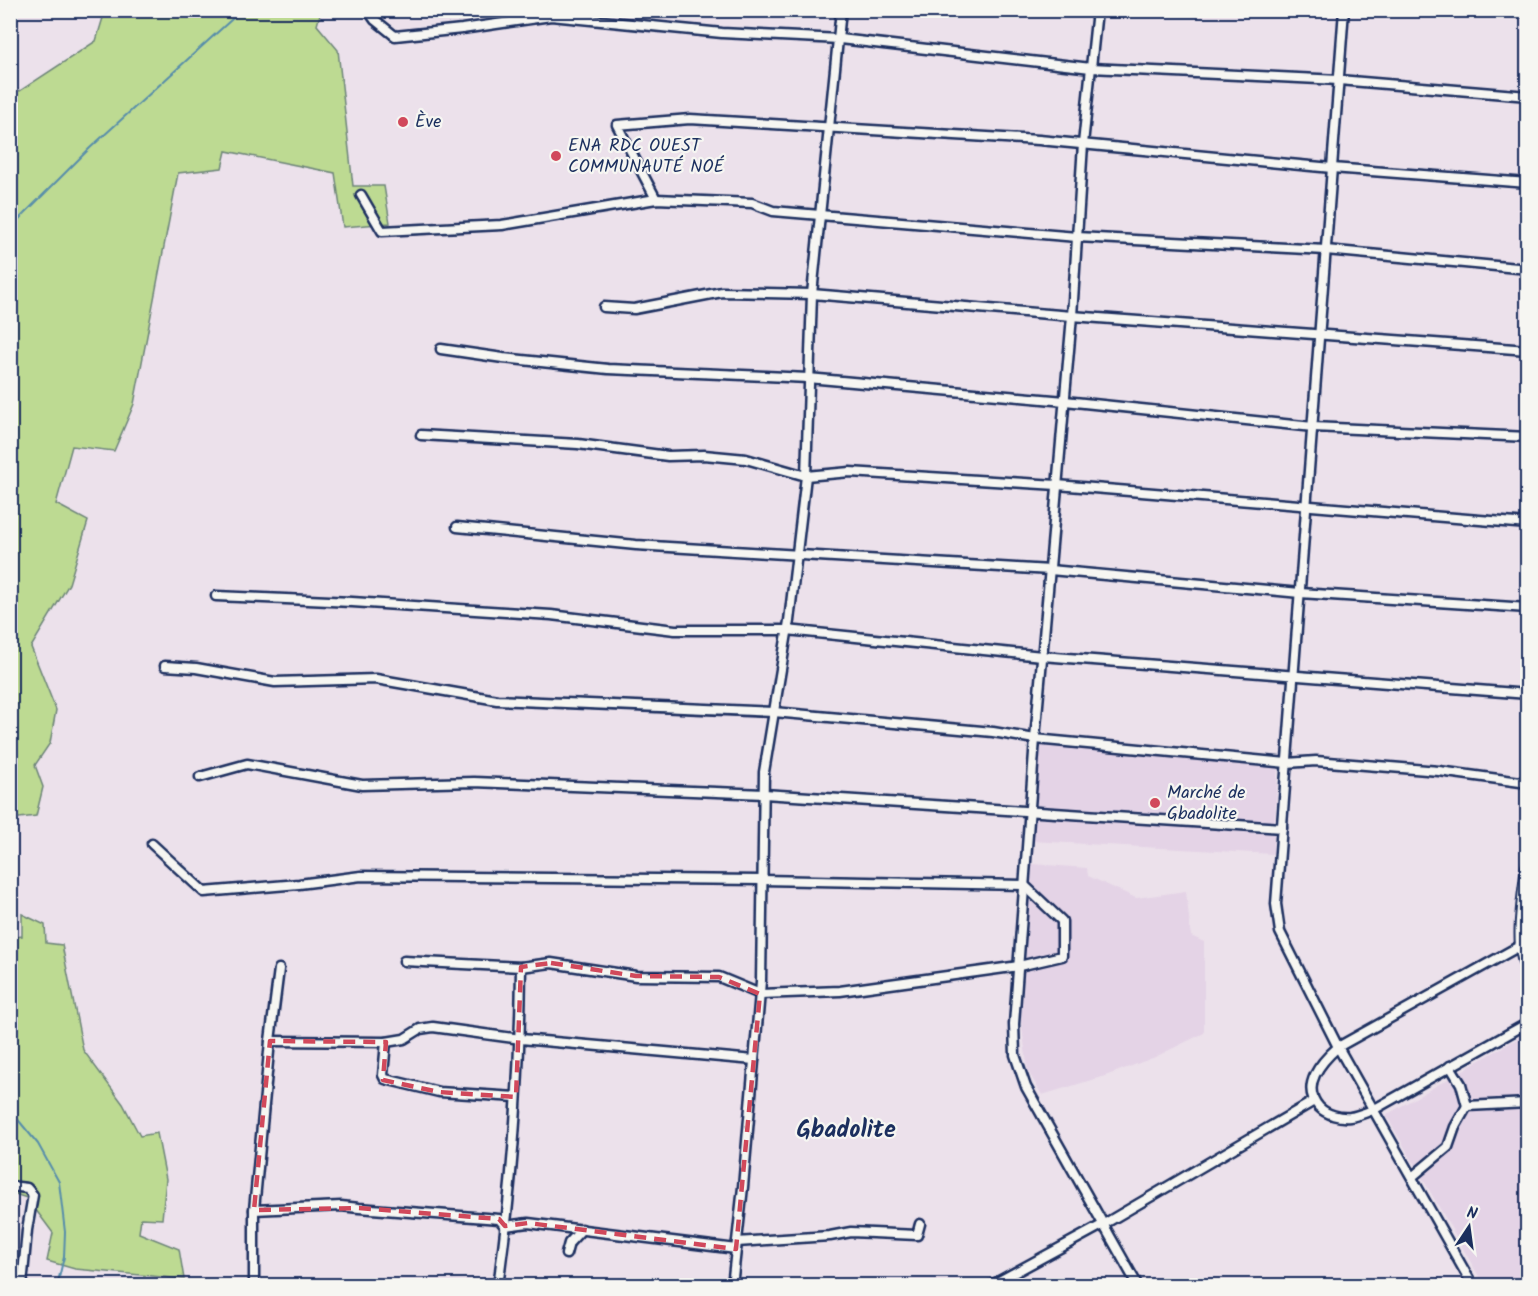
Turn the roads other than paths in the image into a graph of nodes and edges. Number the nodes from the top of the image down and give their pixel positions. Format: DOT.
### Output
graph roads {
  1 [pos="368,10"];
  2 [pos="841,10"];
  3 [pos="1097,10"];
  4 [pos="1344,10"];
  5 [pos="1511,10"];
  6 [pos="1527,12"];
  7 [pos="840,39"];
  8 [pos="1091,68"];
  9 [pos="1339,80"];
  10 [pos="1527,96"];
  11 [pos="829,129"];
  12 [pos="1083,144"];
  13 [pos="1332,168"];
  14 [pos="1527,183"];
  15 [pos="361,195"];
  16 [pos="656,199"];
  17 [pos="819,216"];
  18 [pos="1077,237"];
  19 [pos="1326,250"];
  20 [pos="1527,269"];
  21 [pos="812,294"];
  22 [pos="604,307"];
  23 [pos="1072,316"];
  24 [pos="1319,335"];
  25 [pos="441,349"];
  26 [pos="1527,351"];
  27 [pos="808,378"];
  28 [pos="1065,401"];
  29 [pos="1313,427"];
  30 [pos="421,435"];
  31 [pos="1527,437"];
  32 [pos="806,476"];
  33 [pos="1057,485"];
  34 [pos="1306,505"];
  35 [pos="1527,524"];
  36 [pos="457,527"];
  37 [pos="797,553"];
  38 [pos="1050,570"];
  39 [pos="1300,593"];
  40 [pos="216,596"];
  41 [pos="1527,608"];
  42 [pos="787,630"];
  43 [pos="1042,656"];
  44 [pos="165,666"];
  45 [pos="1294,675"];
  46 [pos="1527,694"];
  47 [pos="774,712"];
  48 [pos="1035,739"];
  49 [pos="1287,763"];
  50 [pos="200,777"];
  51 [pos="1527,783"];
  52 [pos="764,794"];
  53 [pos="1030,811"];
  54 [pos="1282,828"];
  55 [pos="152,844"];
  56 [pos="1527,867"];
  57 [pos="762,880"];
  58 [pos="1024,885"];
  59 [pos="1524,943"];
  60 [pos="404,961"];
  61 [pos="1018,966"];
  62 [pos="522,967"];
  63 [pos="279,969"];
  64 [pos="1527,969"];
  65 [pos="760,994"];
  66 [pos="1527,1023"];
  67 [pos="521,1040"];
  68 [pos="270,1041"];
  69 [pos="386,1042"];
  70 [pos="1338,1047"];
  71 [pos="754,1060"];
  72 [pos="1450,1066"];
  73 [pos="516,1097"];
  74 [pos="1314,1101"];
  75 [pos="1527,1103"];
  76 [pos="1467,1106"];
  77 [pos="1373,1110"];
  78 [pos="1412,1177"];
  79 [pos="10,1186"];
  80 [pos="254,1210"];
  81 [pos="920,1224"];
  82 [pos="1104,1224"];
  83 [pos="505,1226"];
  84 [pos="582,1229"];
  85 [pos="736,1245"];
  86 [pos="566,1254"];
  87 [pos="22,1286"];
  88 [pos="254,1286"];
  89 [pos="498,1286"];
  90 [pos="732,1286"];
  91 [pos="990,1286"];
  92 [pos="1138,1286"];
  93 [pos="1473,1286"];
  1 -- 7 [label="street"];
  2 -- 7 [label="street"];
  3 -- 8 [label="street"];
  4 -- 9 [label="street"];
  5 -- 6 [label="street"];
  7 -- 8 [label="street"];
  7 -- 11 [label="street"];
  8 -- 9 [label="street"];
  8 -- 12 [label="street"];
  9 -- 10 [label="street"];
  9 -- 13 [label="street"];
  11 -- 12 [label="street"];
  11 -- 16 [label="street"];
  11 -- 17 [label="street"];
  12 -- 13 [label="street"];
  12 -- 18 [label="street"];
  13 -- 14 [label="street"];
  13 -- 19 [label="street"];
  15 -- 16 [label="street"];
  16 -- 17 [label="street"];
  17 -- 18 [label="street"];
  17 -- 21 [label="street"];
  18 -- 19 [label="street"];
  18 -- 23 [label="street"];
  19 -- 20 [label="street"];
  19 -- 24 [label="street"];
  21 -- 22 [label="street"];
  21 -- 23 [label="street"];
  21 -- 27 [label="street"];
  23 -- 24 [label="street"];
  23 -- 28 [label="street"];
  24 -- 26 [label="street"];
  24 -- 29 [label="street"];
  25 -- 27 [label="street"];
  27 -- 28 [label="street"];
  27 -- 32 [label="street"];
  28 -- 29 [label="street"];
  28 -- 33 [label="street"];
  29 -- 31 [label="street"];
  29 -- 34 [label="street"];
  30 -- 32 [label="street"];
  32 -- 33 [label="street"];
  32 -- 37 [label="street"];
  33 -- 34 [label="street"];
  33 -- 38 [label="street"];
  34 -- 35 [label="street"];
  34 -- 39 [label="street"];
  36 -- 37 [label="street"];
  37 -- 38 [label="street"];
  37 -- 42 [label="street"];
  38 -- 39 [label="street"];
  38 -- 43 [label="street"];
  39 -- 41 [label="street"];
  39 -- 45 [label="street"];
  40 -- 42 [label="street"];
  42 -- 43 [label="street"];
  42 -- 47 [label="street"];
  43 -- 45 [label="street"];
  43 -- 48 [label="street"];
  44 -- 47 [label="street"];
  45 -- 46 [label="street"];
  45 -- 49 [label="street"];
  47 -- 48 [label="street"];
  47 -- 52 [label="street"];
  48 -- 49 [label="street"];
  48 -- 53 [label="street"];
  49 -- 51 [label="street"];
  49 -- 54 [label="street"];
  50 -- 52 [label="street"];
  52 -- 53 [label="street"];
  52 -- 57 [label="street"];
  53 -- 54 [label="street"];
  53 -- 58 [label="street"];
  54 -- 70 [label="street"];
  55 -- 57 [label="street"];
  56 -- 59 [label="street"];
  57 -- 58 [label="street"];
  57 -- 65 [label="street"];
  58 -- 61 [label="street"];
  58 -- 61 [label="street"];
  59 -- 64 [label="street"];
  59 -- 70 [label="street"];
  60 -- 62 [label="street"];
  61 -- 65 [label="street"];
  61 -- 82 [label="street"];
  62 -- 65 [label="street"];
  62 -- 67 [label="street"];
  63 -- 68 [label="street"];
  65 -- 71 [label="street"];
  66 -- 72 [label="street"];
  67 -- 69 [label="street"];
  67 -- 71 [label="street"];
  67 -- 73 [label="street"];
  68 -- 69 [label="street"];
  68 -- 80 [label="street"];
  69 -- 73 [label="street"];
  70 -- 74 [label="street"];
  70 -- 77 [label="street"];
  71 -- 85 [label="street"];
  72 -- 76 [label="street"];
  72 -- 77 [label="street"];
  73 -- 83 [label="street"];
  74 -- 77 [label="street"];
  74 -- 82 [label="street"];
  75 -- 76 [label="street"];
  76 -- 78 [label="street"];
  77 -- 78 [label="street"];
  78 -- 93 [label="street"];
  79 -- 87 [label="street"];
  80 -- 83 [label="street"];
  80 -- 88 [label="street"];
  81 -- 85 [label="street"];
  82 -- 91 [label="street"];
  82 -- 92 [label="street"];
  83 -- 84 [label="street"];
  83 -- 89 [label="street"];
  84 -- 85 [label="street"];
  84 -- 86 [label="street"];
  85 -- 90 [label="street"];
}
